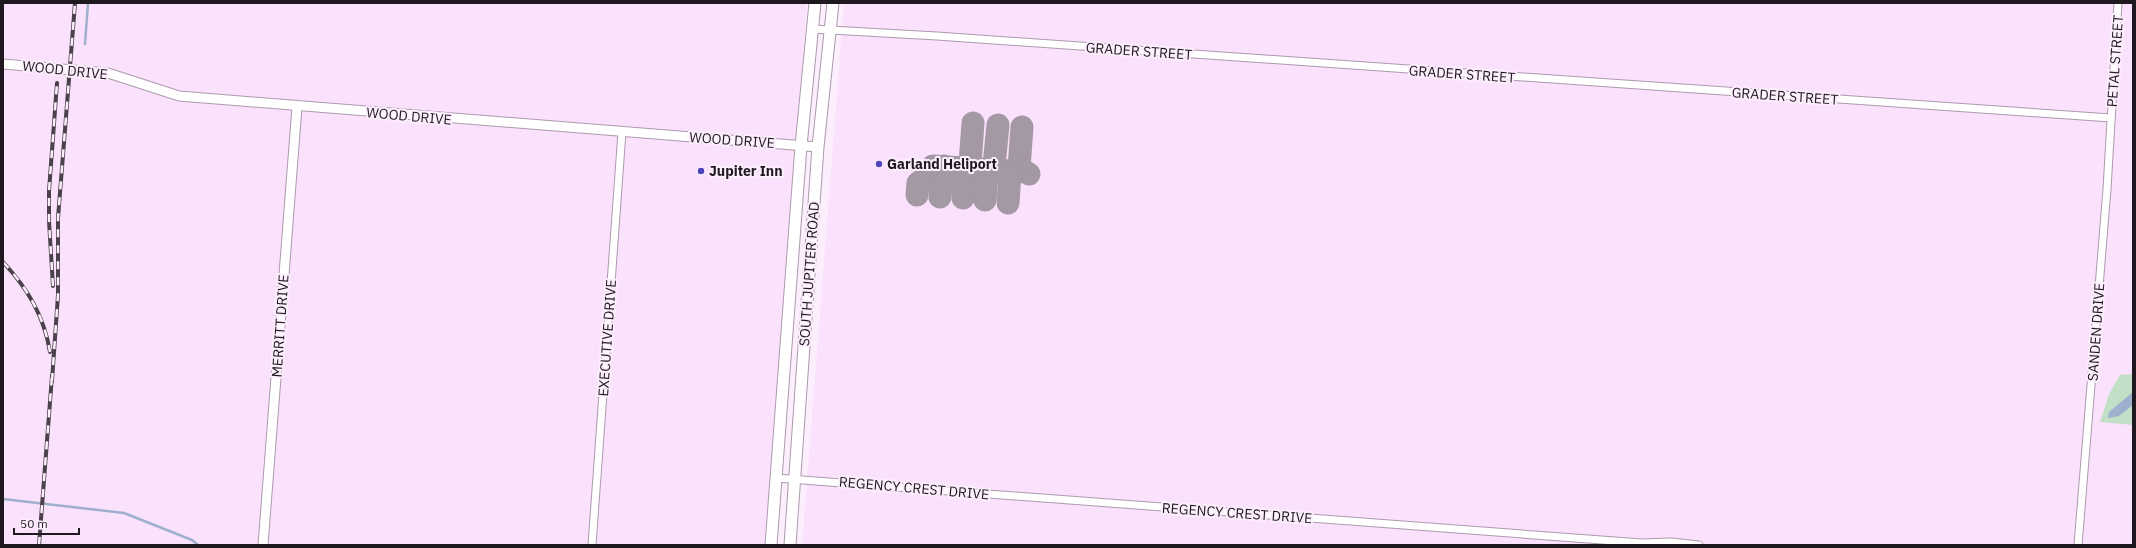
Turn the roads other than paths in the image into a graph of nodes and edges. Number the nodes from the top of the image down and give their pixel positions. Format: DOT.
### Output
graph roads {
  1 [pos="815,3"];
  2 [pos="833,3"];
  3 [pos="2118,3"];
  4 [pos="813,29"];
  5 [pos="832,30"];
  6 [pos="3,64"];
  7 [pos="296,107"];
  8 [pos="2111,118"];
  9 [pos="622,132"];
  10 [pos="801,146"];
  11 [pos="818,147"];
  12 [pos="776,478"];
  13 [pos="794,479"];
  14 [pos="263,545"];
  15 [pos="592,545"];
  16 [pos="772,545"];
  17 [pos="790,545"];
  18 [pos="1698,545"];
  19 [pos="2078,545"];
  1 -- 4 [label="main road, SOUTH JUPITER ROAD"];
  2 -- 5 [label="main road, SOUTH JUPITER ROAD"];
  3 -- 8 [label="street, PETAL STREET"];
  4 -- 5 [label="street, GRADER STREET"];
  4 -- 10 [label="main road, SOUTH JUPITER ROAD"];
  5 -- 8 [label="street, GRADER STREET"];
  5 -- 11 [label="main road, SOUTH JUPITER ROAD"];
  6 -- 7 [label="street, WOOD DRIVE"];
  7 -- 9 [label="street, WOOD DRIVE"];
  7 -- 14 [label="street, MERRITT DRIVE"];
  8 -- 19 [label="street, SANDEN DRIVE"];
  9 -- 10 [label="street, WOOD DRIVE"];
  9 -- 15 [label="street, EXECUTIVE DRIVE"];
  10 -- 11 [label="street, WOOD DRIVE"];
  10 -- 12 [label="main road, SOUTH JUPITER ROAD"];
  11 -- 13 [label="main road, SOUTH JUPITER ROAD"];
  12 -- 13 [label="street, REGENCY CREST DRIVE"];
  12 -- 16 [label="main road, SOUTH JUPITER ROAD"];
  13 -- 17 [label="main road, SOUTH JUPITER ROAD"];
  13 -- 18 [label="street, REGENCY CREST DRIVE"];
}
